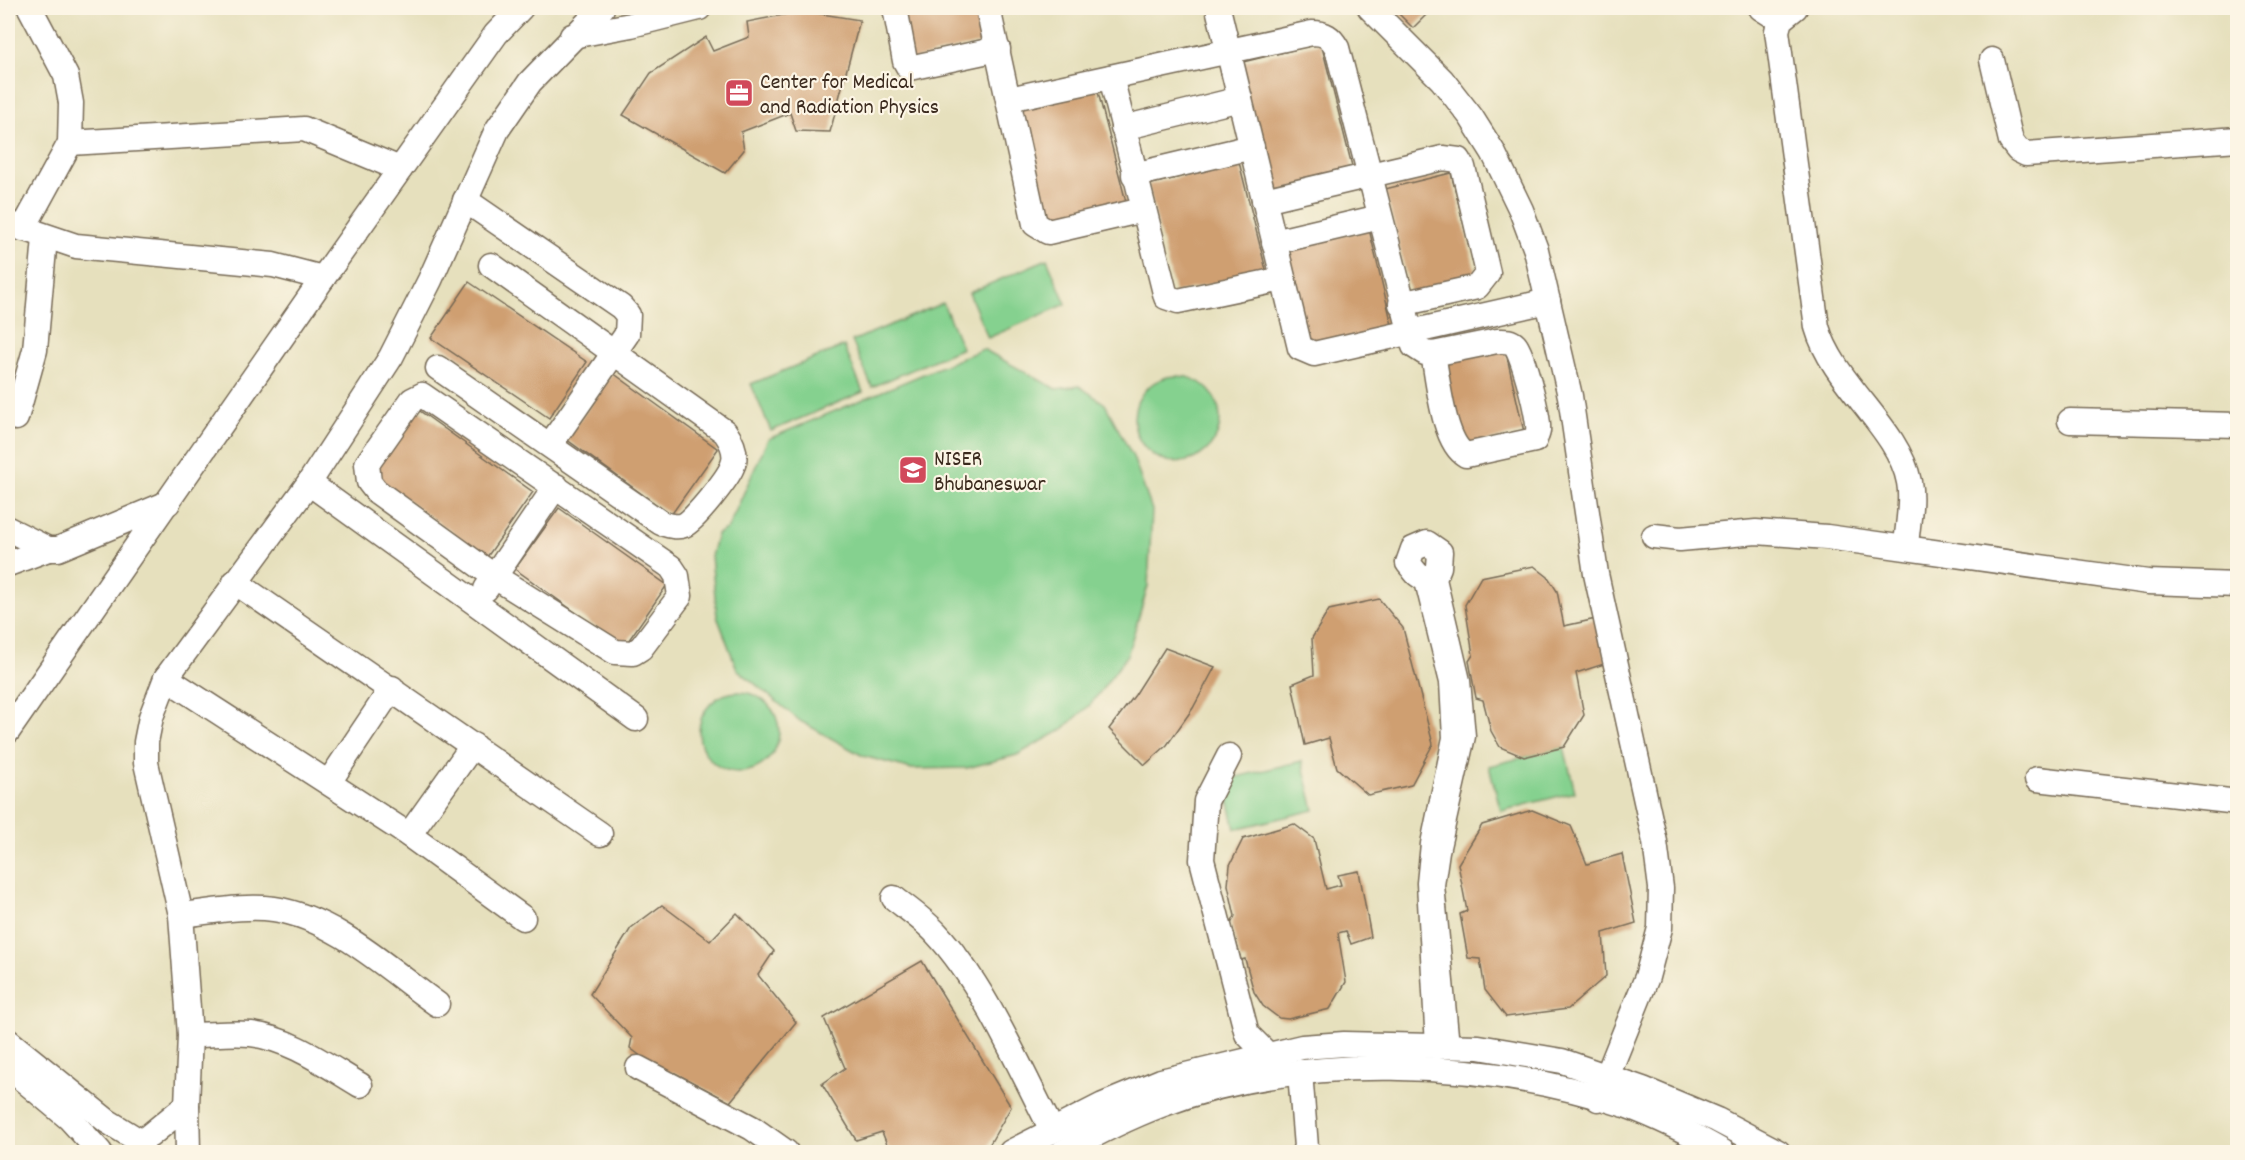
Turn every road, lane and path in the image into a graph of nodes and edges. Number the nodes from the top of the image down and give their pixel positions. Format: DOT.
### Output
graph roads {
  1 [pos="30,8"];
  2 [pos="521,8"];
  3 [pos="602,8"];
  4 [pos="699,8"];
  5 [pos="895,8"];
  6 [pos="988,8"];
  7 [pos="1218,8"];
  8 [pos="1370,8"];
  9 [pos="1779,12"];
  10 [pos="572,36"];
  11 [pos="998,49"];
  12 [pos="1228,50"];
  13 [pos="1992,60"];
  14 [pos="1111,77"];
  15 [pos="1009,99"];
  16 [pos="1240,99"];
  17 [pos="1123,128"];
  18 [pos="2238,139"];
  19 [pos="70,143"];
  20 [pos="1252,147"];
  21 [pos="400,169"];
  22 [pos="1134,175"];
  23 [pos="1370,175"];
  24 [pos="465,200"];
  25 [pos="1264,200"];
  26 [pos="1143,210"];
  27 [pos="1380,218"];
  28 [pos="25,230"];
  29 [pos="1274,242"];
  30 [pos="491,265"];
  31 [pos="323,278"];
  32 [pos="1283,279"];
  33 [pos="1548,301"];
  34 [pos="1401,304"];
  35 [pos="1408,333"];
  36 [pos="614,353"];
  37 [pos="1433,354"];
  38 [pos="438,368"];
  39 [pos="16,418"];
  40 [pos="2070,421"];
  41 [pos="2238,425"];
  42 [pos="550,445"];
  43 [pos="309,483"];
  44 [pos="556,486"];
  45 [pos="168,503"];
  46 [pos="8,529"];
  47 [pos="1654,536"];
  48 [pos="1906,547"];
  49 [pos="48,549"];
  50 [pos="8,564"];
  51 [pos="495,577"];
  52 [pos="236,582"];
  53 [pos="2238,585"];
  54 [pos="477,604"];
  55 [pos="166,678"];
  56 [pos="392,688"];
  57 [pos="636,719"];
  58 [pos="8,731"];
  59 [pos="473,745"];
  60 [pos="1229,756"];
  61 [pos="2037,779"];
  62 [pos="329,782"];
  63 [pos="2238,802"];
  64 [pos="600,834"];
  65 [pos="409,835"];
  66 [pos="894,898"];
  67 [pos="182,915"];
  68 [pos="523,918"];
  69 [pos="437,1004"];
  70 [pos="190,1035"];
  71 [pos="8,1041"];
  72 [pos="1442,1046"];
  73 [pos="1269,1056"];
  74 [pos="13,1066"];
  75 [pos="638,1068"];
  76 [pos="1300,1072"];
  77 [pos="1606,1076"];
  78 [pos="360,1085"];
  79 [pos="1598,1099"];
  80 [pos="188,1106"];
  81 [pos="1052,1130"];
  82 [pos="137,1143"];
  83 [pos="100,1152"];
  84 [pos="187,1152"];
  85 [pos="786,1152"];
  86 [pos="1011,1152"];
  87 [pos="1063,1152"];
  88 [pos="1304,1152"];
  89 [pos="1723,1152"];
  90 [pos="1778,1152"];
  1 -- 19 [label="street"];
  2 -- 21 [label="street"];
  3 -- 10 [label="street"];
  4 -- 10 [label="street"];
  5 -- 11 [label="street"];
  6 -- 11 [label="street"];
  7 -- 12 [label="street"];
  8 -- 33 [label="street"];
  9 -- 48 [label="street"];
  10 -- 24 [label="street"];
  11 -- 15 [label="street"];
  12 -- 14 [label="street"];
  12 -- 16 [label="street"];
  12 -- 23 [label="street"];
  13 -- 18 [label="street"];
  14 -- 15 [label="street"];
  14 -- 17 [label="street"];
  15 -- 26 [label="street"];
  16 -- 17 [label="street"];
  16 -- 20 [label="street"];
  17 -- 22 [label="street"];
  19 -- 21 [label="street"];
  19 -- 28 [label="street"];
  20 -- 22 [label="street"];
  20 -- 25 [label="street"];
  21 -- 31 [label="street"];
  22 -- 26 [label="street"];
  23 -- 25 [label="street"];
  23 -- 27 [label="street"];
  23 -- 34 [label="street"];
  24 -- 36 [label="street"];
  24 -- 43 [label="street"];
  25 -- 29 [label="street"];
  26 -- 32 [label="street"];
  27 -- 29 [label="street"];
  27 -- 34 [label="street"];
  28 -- 31 [label="street"];
  28 -- 39 [label="street"];
  29 -- 32 [label="street"];
  30 -- 36 [label="street"];
  31 -- 45 [label="street"];
  32 -- 35 [label="street"];
  33 -- 35 [label="street"];
  33 -- 77 [label="street"];
  34 -- 35 [label="street"];
  35 -- 37 [label="street"];
  36 -- 42 [label="street"];
  36 -- 42 [label="street"];
  37 -- 37 [label="street"];
  38 -- 42 [label="street"];
  40 -- 41 [label="street"];
  43 -- 52 [label="street"];
  43 -- 54 [label="street"];
  44 -- 51 [label="street"];
  44 -- 51 [label="street"];
  44 -- 51 [label="street"];
  45 -- 49 [label="street"];
  45 -- 58 [label="street"];
  46 -- 49 [label="street"];
  47 -- 48 [label="street"];
  48 -- 53 [label="street"];
  49 -- 50 [label="street"];
  51 -- 54 [label="street"];
  52 -- 55 [label="street"];
  52 -- 56 [label="street"];
  54 -- 57 [label="street"];
  55 -- 62 [label="street"];
  55 -- 67 [label="street"];
  56 -- 59 [label="street"];
  56 -- 62 [label="street"];
  59 -- 64 [label="street"];
  59 -- 65 [label="street"];
  60 -- 73 [label="street"];
  61 -- 63 [label="street"];
  62 -- 65 [label="street"];
  65 -- 68 [label="street"];
  66 -- 81 [label="street"];
  67 -- 69 [label="street"];
  67 -- 70 [label="street"];
  70 -- 78 [label="street"];
  70 -- 80 [label="street"];
  71 -- 74 [label="street"];
  72 -- 72 [label="street"];
  72 -- 73 [label="street"];
  72 -- 77 [label="street"];
  73 -- 81 [label="street"];
  74 -- 82 [label="street"];
  74 -- 83 [label="street"];
  75 -- 85 [label="street"];
  76 -- 79 [label="street"];
  76 -- 87 [label="street"];
  76 -- 88 [label="street"];
  77 -- 79 [label="street"];
  77 -- 90 [label="street"];
  79 -- 89 [label="street"];
  80 -- 82 [label="street"];
  80 -- 84 [label="street"];
  81 -- 86 [label="street"];
  82 -- 84 [label="street"];
}
